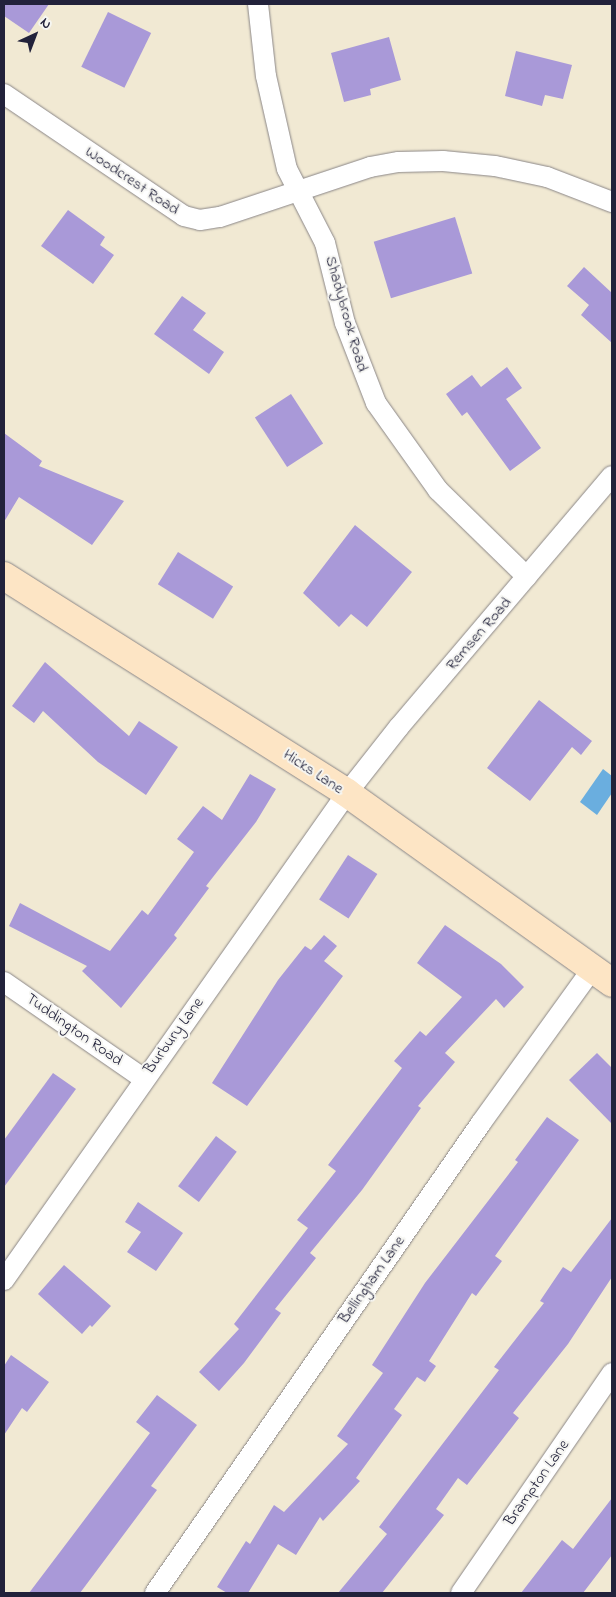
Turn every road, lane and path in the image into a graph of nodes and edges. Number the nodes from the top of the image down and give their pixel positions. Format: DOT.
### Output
graph roads {
  1 [pos="258,4"];
  2 [pos="4,94"];
  3 [pos="301,190"];
  4 [pos="612,202"];
  5 [pos="612,476"];
  6 [pos="4,576"];
  7 [pos="527,577"];
  8 [pos="347,794"];
  9 [pos="602,976"];
  10 [pos="4,982"];
  11 [pos="144,1079"];
  12 [pos="4,1280"];
  13 [pos="612,1374"];
  14 [pos="155,1593"];
  15 [pos="461,1593"];
  1 -- 3 [label="street, Shadybrook Road"];
  2 -- 3 [label="street, Woodcrest Road"];
  3 -- 4 [label="street, Woodcrest Road"];
  3 -- 7 [label="street, Shadybrook Road"];
  5 -- 7 [label="street, Remsen Road"];
  6 -- 8 [label="main road, Hicks Lane"];
  7 -- 8 [label="street, Remsen Road"];
  8 -- 9 [label="main road, Hicks Lane"];
  8 -- 11 [label="street, Burbury Lane"];
  9 -- 14 [label="street, Bellingham Lane"];
  10 -- 11 [label="street, Tuddington Road"];
  11 -- 12 [label="street, Burbury Lane"];
  13 -- 15 [label="street, Brampton Lane"];
}
